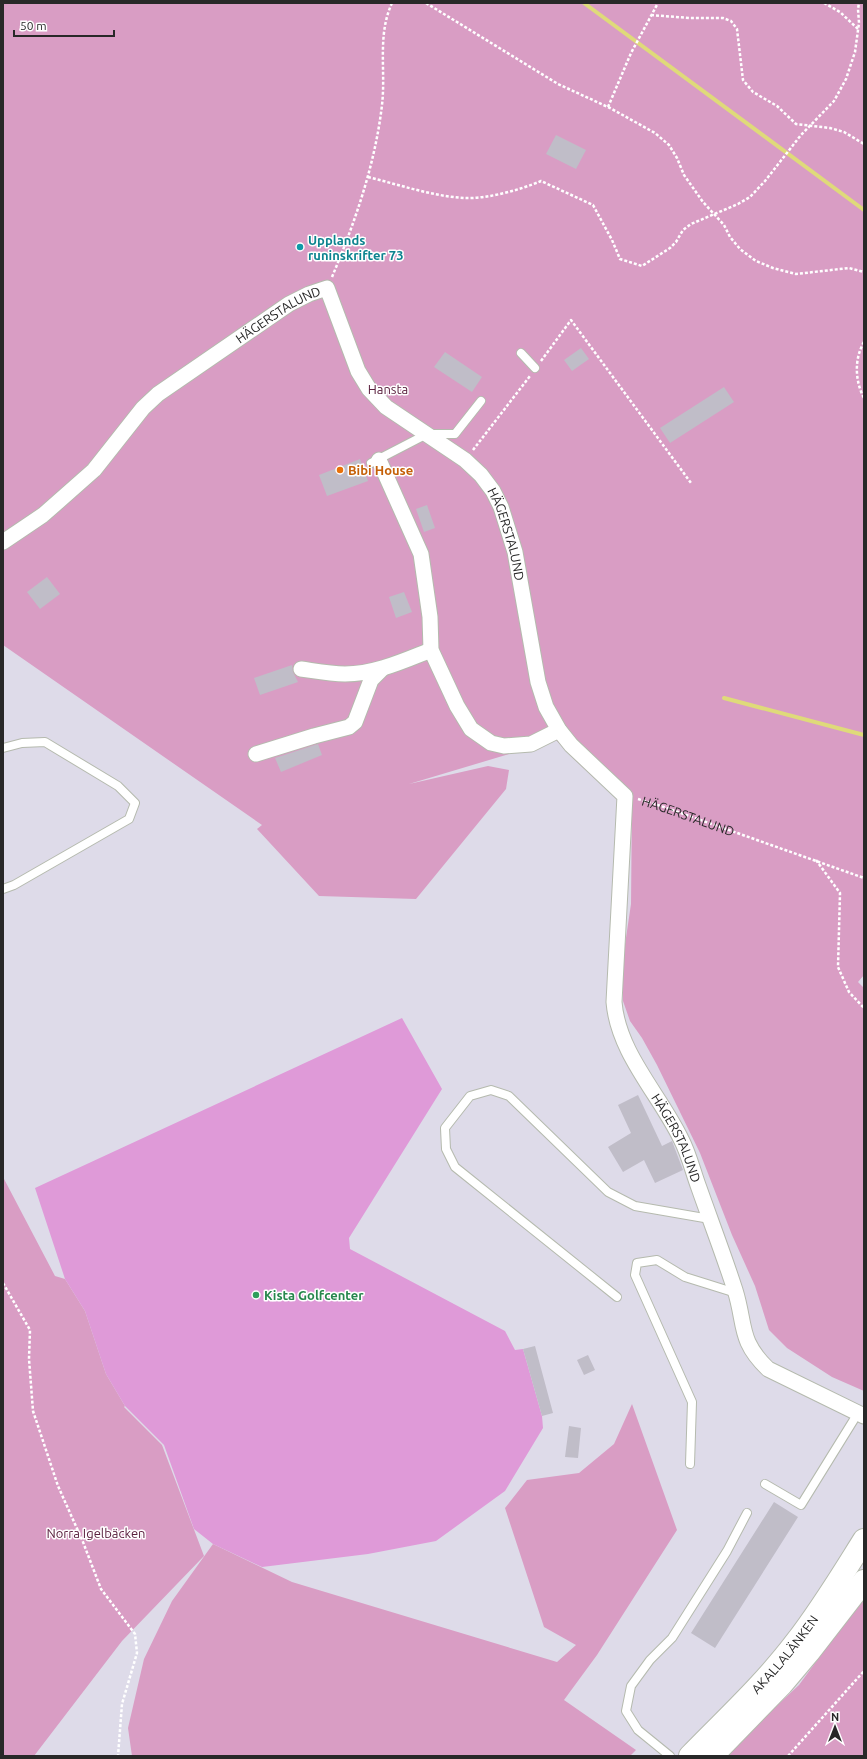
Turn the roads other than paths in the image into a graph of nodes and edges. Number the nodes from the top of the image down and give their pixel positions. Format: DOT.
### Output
graph roads {
  1 [pos="521,353"];
  2 [pos="536,368"];
  3 [pos="482,401"];
  4 [pos="427,434"];
  5 [pos="375,461"];
  6 [pos="3,542"];
  7 [pos="431,650"];
  8 [pos="301,669"];
  9 [pos="382,669"];
  10 [pos="559,730"];
  11 [pos="3,748"];
  12 [pos="256,754"];
  13 [pos="3,889"];
  14 [pos="710,1219"];
  15 [pos="736,1293"];
  16 [pos="617,1297"];
  17 [pos="861,1414"];
  18 [pos="690,1464"];
  19 [pos="765,1484"];
  20 [pos="747,1512"];
  21 [pos="864,1540"];
  22 [pos="864,1580"];
  23 [pos="670,1756"];
  24 [pos="690,1756"];
  25 [pos="712,1756"];
  1 -- 2 [label="lane"];
  3 -- 4 [label="lane"];
  4 -- 5 [label="lane"];
  4 -- 6 [label="street, HÄGERSTALUND"];
  4 -- 10 [label="street, HÄGERSTALUND"];
  5 -- 7 [label="street"];
  7 -- 9 [label="street"];
  7 -- 10 [label="street"];
  8 -- 9 [label="street"];
  9 -- 12 [label="street"];
  10 -- 14 [label="street, HÄGERSTALUND"];
  11 -- 13 [label="lane"];
  14 -- 15 [label="street, HÄGERSTALUND"];
  14 -- 16 [label="lane"];
  15 -- 17 [label="street, HÄGERSTALUND"];
  15 -- 18 [label="lane"];
  17 -- 19 [label="lane"];
  20 -- 23 [label="lane"];
  21 -- 24 [label="main road, AKALLALÄNKEN"];
  22 -- 25 [label="main road, AKALLALÄNKEN"];
}
